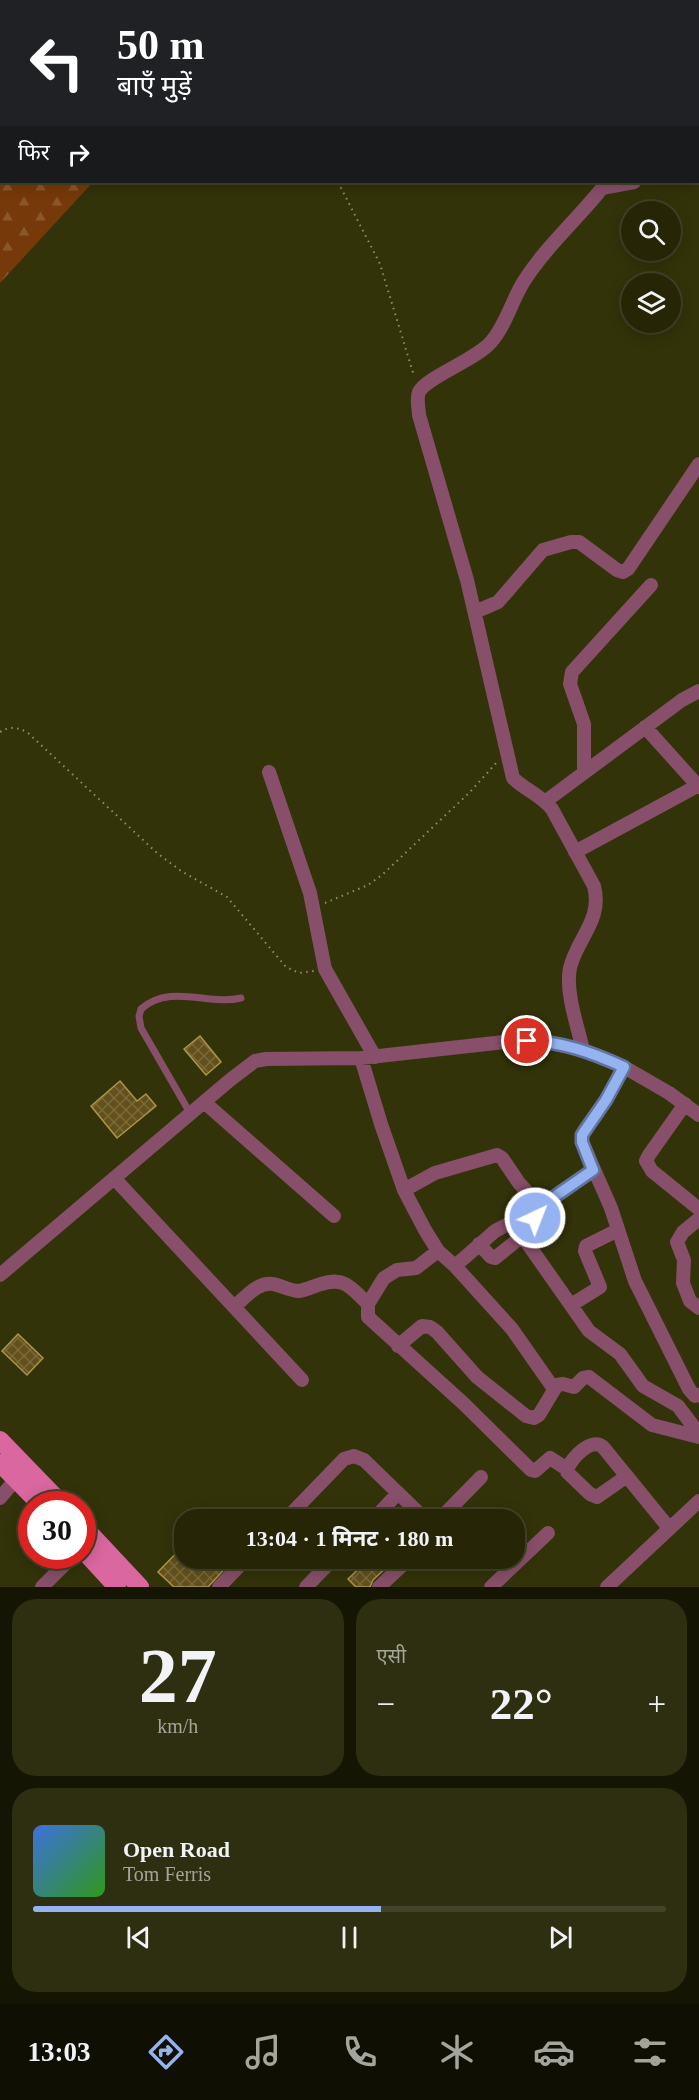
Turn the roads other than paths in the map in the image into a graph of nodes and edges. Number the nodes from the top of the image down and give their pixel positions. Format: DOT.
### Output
graph roads {
  1 [pos="624,183"];
  2 [pos="604,185"];
  3 [pos="699,464"];
  4 [pos="651,585"];
  5 [pos="475,612"];
  6 [pos="699,692"];
  7 [pos="645,727"];
  8 [pos="269,772"];
  9 [pos="584,772"];
  10 [pos="698,786"];
  11 [pos="546,801"];
  12 [pos="575,852"];
  13 [pos="241,998"];
  14 [pos="583,1050"];
  15 [pos="368,1058"];
  16 [pos="624,1067"];
  17 [pos="204,1102"];
  18 [pos="694,1109"];
  19 [pos="190,1113"];
  20 [pos="593,1170"];
  21 [pos="114,1178"];
  22 [pos="404,1190"];
  23 [pos="699,1209"];
  24 [pos="536,1210"];
  25 [pos="334,1216"];
  26 [pos="699,1219"];
  27 [pos="618,1230"];
  28 [pos="523,1237"];
  29 [pos="479,1244"];
  30 [pos="438,1251"];
  31 [pos="455,1266"];
  32 [pos="0,1275"];
  33 [pos="368,1304"];
  34 [pos="571,1305"];
  35 [pos="234,1307"];
  36 [pos="699,1308"];
  37 [pos="398,1346"];
  38 [pos="302,1380"];
  39 [pos="554,1389"];
  40 [pos="697,1395"];
  41 [pos="678,1406"];
  42 [pos="699,1436"];
  43 [pos="0,1440"];
  44 [pos="0,1463"];
  45 [pos="567,1468"];
  46 [pos="627,1476"];
  47 [pos="481,1477"];
  48 [pos="16,1479"];
  49 [pos="28,1491"];
  50 [pos="49,1491"];
  51 [pos="399,1493"];
  52 [pos="0,1498"];
  53 [pos="699,1502"];
  54 [pos="296,1509"];
  55 [pos="384,1509"];
  56 [pos="415,1509"];
  57 [pos="450,1509"];
  58 [pos="669,1528"];
  59 [pos="548,1533"];
  60 [pos="96,1548"];
  61 [pos="96,1556"];
  62 [pos="103,1559"];
  63 [pos="60,1569"];
  64 [pos="236,1569"];
  65 [pos="323,1569"];
  66 [pos="398,1569"];
  67 [pos="42,1587"];
  68 [pos="116,1587"];
  69 [pos="140,1587"];
  70 [pos="219,1587"];
  71 [pos="306,1587"];
  72 [pos="379,1587"];
  73 [pos="491,1587"];
  74 [pos="607,1587"];
  1 -- 2 [label="street"];
  2 -- 5 [label="street"];
  3 -- 5 [label="street"];
  4 -- 9 [label="street"];
  5 -- 11 [label="street"];
  6 -- 7 [label="street"];
  7 -- 9 [label="street"];
  7 -- 10 [label="street"];
  8 -- 15 [label="street"];
  9 -- 11 [label="street"];
  10 -- 12 [label="street"];
  11 -- 12 [label="street"];
  12 -- 14 [label="street"];
  13 -- 19 [label="lane"];
  14 -- 15 [label="street"];
  14 -- 16 [label="street"];
  15 -- 17 [label="street"];
  15 -- 22 [label="street"];
  16 -- 18 [label="street"];
  16 -- 20 [label="street"];
  17 -- 19 [label="street"];
  17 -- 25 [label="street"];
  18 -- 23 [label="street"];
  19 -- 21 [label="street"];
  20 -- 24 [label="street"];
  20 -- 27 [label="street"];
  21 -- 32 [label="street"];
  21 -- 35 [label="street"];
  22 -- 24 [label="street"];
  22 -- 30 [label="street"];
  24 -- 28 [label="street"];
  24 -- 29 [label="street"];
  26 -- 36 [label="street"];
  27 -- 34 [label="street"];
  27 -- 40 [label="street"];
  28 -- 29 [label="street"];
  28 -- 34 [label="street"];
  29 -- 31 [label="street"];
  30 -- 31 [label="street"];
  30 -- 33 [label="street"];
  31 -- 39 [label="street"];
  33 -- 35 [label="street"];
  33 -- 37 [label="street"];
  34 -- 41 [label="street"];
  35 -- 38 [label="street"];
  37 -- 39 [label="street"];
  37 -- 45 [label="street"];
  39 -- 42 [label="street"];
  40 -- 41 [label="street"];
  41 -- 42 [label="street"];
  43 -- 50 [label="main road"];
  44 -- 48 [label="main road"];
  45 -- 46 [label="street"];
  45 -- 46 [label="street"];
  46 -- 58 [label="street"];
  47 -- 57 [label="street"];
  48 -- 49 [label="main road"];
  48 -- 52 [label="street"];
  51 -- 54 [label="street"];
  51 -- 55 [label="street"];
  51 -- 56 [label="street"];
  53 -- 58 [label="street"];
  58 -- 74 [label="street"];
  59 -- 73 [label="street"];
  60 -- 62 [label="main road"];
  61 -- 62 [label="main road"];
  62 -- 68 [label="main road"];
  62 -- 69 [label="main road"];
  63 -- 67 [label="street"];
  64 -- 70 [label="street"];
  65 -- 71 [label="street"];
  66 -- 72 [label="street"];
}
